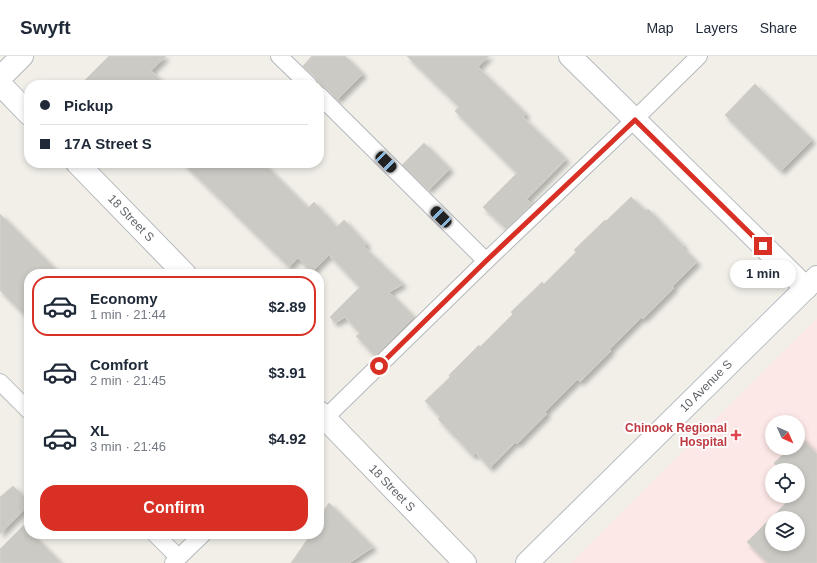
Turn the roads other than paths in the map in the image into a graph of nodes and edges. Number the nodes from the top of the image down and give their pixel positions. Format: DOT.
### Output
graph roads {
  1 [pos="22,56"];
  2 [pos="279,56"];
  3 [pos="570,56"];
  4 [pos="699,56"];
  5 [pos="0,78"];
  6 [pos="303,80"];
  7 [pos="0,84"];
  8 [pos="324,100"];
  9 [pos="24,109"];
  10 [pos="635,120"];
  11 [pos="82,168"];
  12 [pos="486,261"];
  13 [pos="180,269"];
  14 [pos="811,283"];
  15 [pos="0,382"];
  16 [pos="24,406"];
  17 [pos="324,415"];
  18 [pos="324,421"];
  19 [pos="159,539"];
  20 [pos="198,539"];
  21 [pos="176,560"];
  22 [pos="465,563"];
  23 [pos="527,563"];
  1 -- 5 [label="street"];
  2 -- 6 [label="lane"];
  3 -- 10 [label="street"];
  4 -- 10 [label="lane"];
  7 -- 9 [label="street"];
  8 -- 12 [label="lane"];
  10 -- 12 [label="lane"];
  10 -- 14 [label="street"];
  11 -- 13 [label="street, 18 Street S"];
  12 -- 17 [label="lane"];
  14 -- 23 [label="street, 10 Avenue S"];
  15 -- 16 [label="lane"];
  18 -- 22 [label="street, 18 Street S"];
  19 -- 21 [label="lane"];
  20 -- 21 [label="lane"];
}
